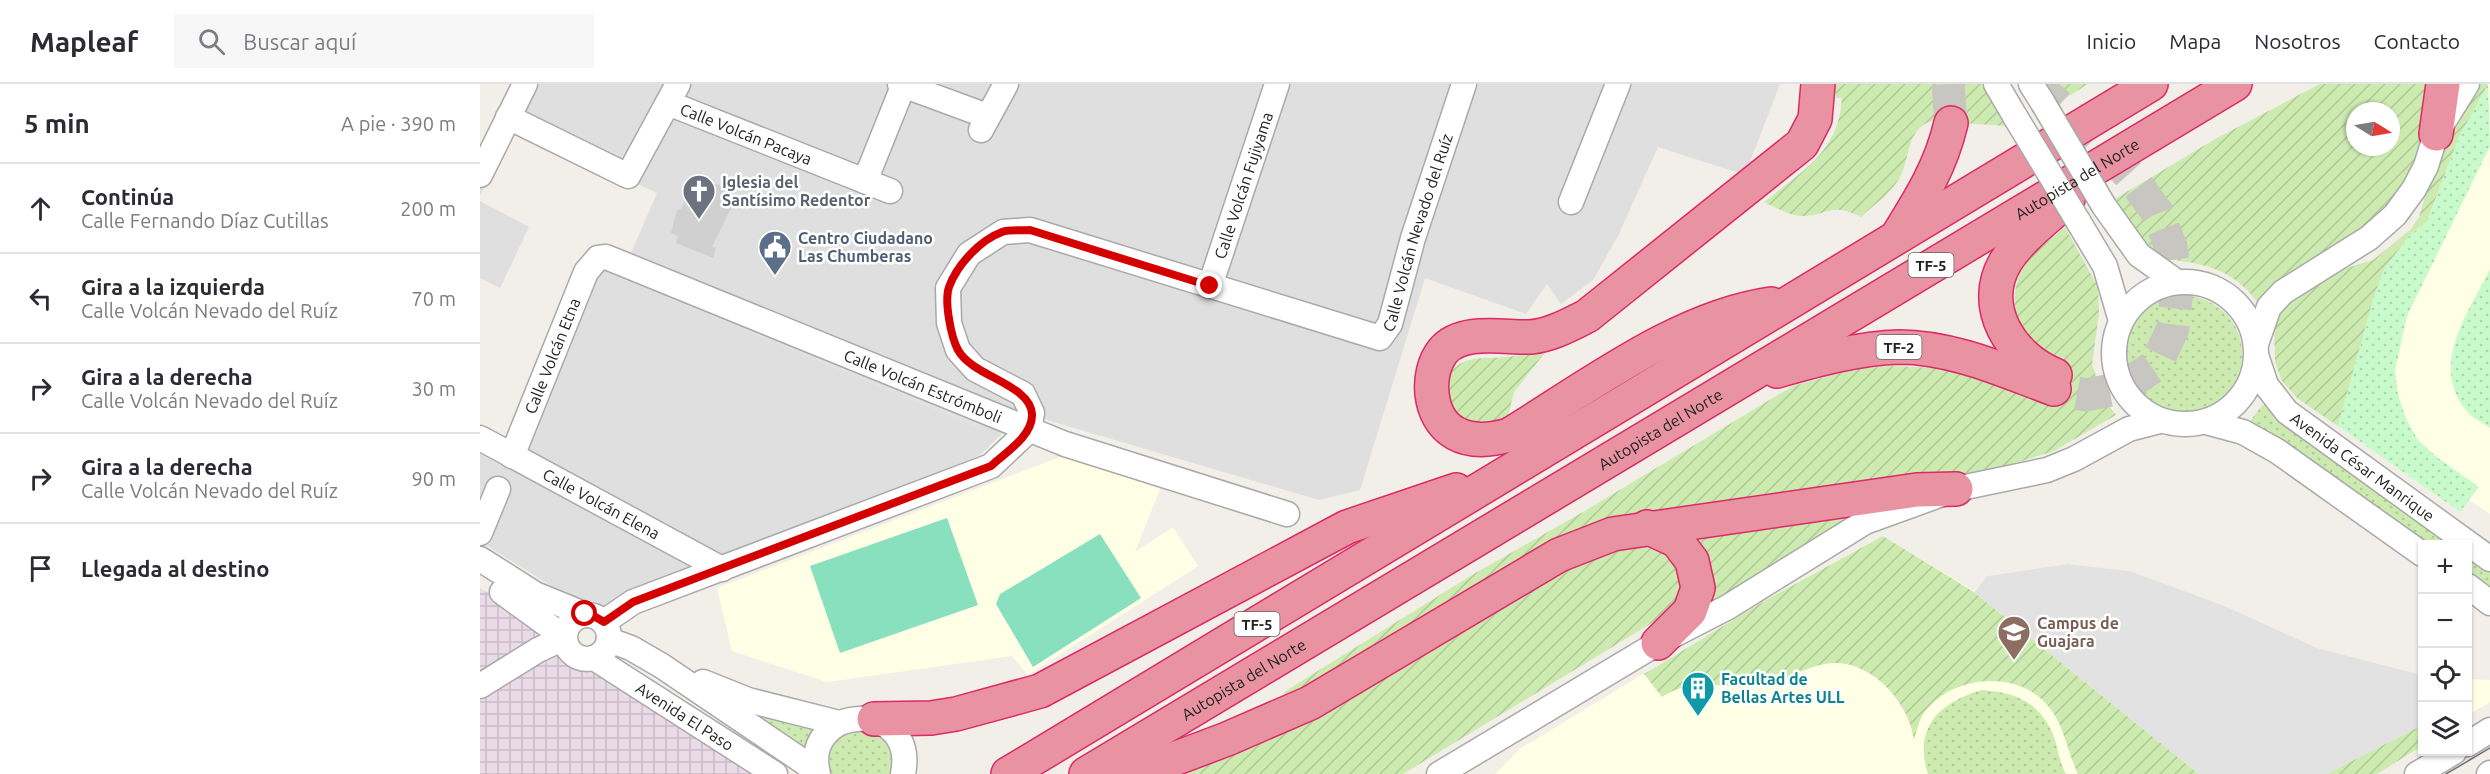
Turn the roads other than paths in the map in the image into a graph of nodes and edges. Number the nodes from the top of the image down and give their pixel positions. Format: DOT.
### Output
graph roads {
  1 [pos="525,84"];
  2 [pos="903,84"];
  3 [pos="1006,84"];
  4 [pos="1277,84"];
  5 [pos="1464,84"];
  6 [pos="1618,84"];
  7 [pos="1996,84"];
  8 [pos="2151,84"];
  9 [pos="2235,84"];
  10 [pos="2443,84"];
  11 [pos="2467,84"];
  12 [pos="669,91"];
  13 [pos="1826,93"];
  14 [pos="2037,93"];
  15 [pos="2122,95"];
  16 [pos="508,117"];
  17 [pos="1951,123"];
  18 [pos="2436,134"];
  19 [pos="2122,150"];
  20 [pos="480,175"];
  21 [pos="865,181"];
  22 [pos="890,191"];
  23 [pos="1571,202"];
  24 [pos="1894,241"];
  25 [pos="598,258"];
  26 [pos="2177,282"];
  27 [pos="1210,286"];
  28 [pos="1794,300"];
  29 [pos="2121,321"];
  30 [pos="2257,351"];
  31 [pos="1741,381"];
  32 [pos="2160,421"];
  33 [pos="2206,422"];
  34 [pos="1029,430"];
  35 [pos="480,438"];
  36 [pos="512,456"];
  37 [pos="1507,474"];
  38 [pos="498,489"];
  39 [pos="1956,489"];
  40 [pos="1287,514"];
  41 [pos="1647,527"];
  42 [pos="480,533"];
  43 [pos="2418,551"];
  44 [pos="480,559"];
  45 [pos="2490,559"];
  46 [pos="722,569"];
  47 [pos="480,578"];
  48 [pos="2472,589"];
  49 [pos="2490,603"];
  50 [pos="598,634"];
  51 [pos="564,638"];
  52 [pos="1658,643"];
  53 [pos="662,666"];
  54 [pos="480,686"];
  55 [pos="874,719"];
  56 [pos="839,723"];
  57 [pos="2490,730"];
  58 [pos="2472,741"];
  59 [pos="2447,756"];
  60 [pos="817,772"];
  61 [pos="775,774"];
  62 [pos="903,774"];
  63 [pos="1008,774"];
  64 [pos="1086,774"];
  65 [pos="1134,774"];
  66 [pos="1439,774"];
  67 [pos="2417,774"];
  1 -- 16 [label="street"];
  2 -- 3 [label="street"];
  2 -- 21 [label="street"];
  4 -- 27 [label="street, Calle Volcán Fujiyama"];
  5 -- 27 [label="street, Calle Volcán Nevado del Ruíz"];
  6 -- 23 [label="street"];
  7 -- 29 [label="street, bridge"];
  8 -- 15 [label="highway, TF-5"];
  9 -- 19 [label="highway, Autopista del Norte / TF-5"];
  10 -- 18 [label="highway"];
  11 -- 18 [label="street"];
  12 -- 16 [label="street"];
  12 -- 21 [label="street, Calle Volcán Pacaya"];
  13 -- 28 [label="highway"];
  14 -- 26 [label="street, bridge"];
  15 -- 24 [label="highway, TF-5"];
  16 -- 20 [label="street"];
  17 -- 24 [label="highway"];
  18 -- 30 [label="street"];
  19 -- 31 [label="highway, Autopista del Norte / TF-5"];
  19 -- 31 [label="highway, TF-2"];
  21 -- 22 [label="street, Calle Volcán Pacaya"];
  24 -- 28 [label="highway, TF-5"];
  25 -- 34 [label="street, Calle Volcán Estrómboli"];
  25 -- 36 [label="street, Calle Volcán Etna"];
  26 -- 29 [label="street"];
  26 -- 30 [label="street"];
  27 -- 34 [label="street, Calle Volcán Nevado del Ruíz"];
  28 -- 37 [label="highway, TF-5"];
  29 -- 32 [label="street"];
  30 -- 33 [label="street"];
  30 -- 45 [label="street, Avenida César Manrique"];
  31 -- 64 [label="highway, Autopista del Norte / TF-5"];
  32 -- 33 [label="street"];
  32 -- 39 [label="street"];
  33 -- 43 [label="street"];
  34 -- 40 [label="street, Calle Volcán Estrómboli"];
  34 -- 46 [label="street"];
  35 -- 36 [label="street, Calle Volcán Elena"];
  36 -- 46 [label="street, Calle Volcán Elena"];
  37 -- 55 [label="highway"];
  37 -- 63 [label="highway, TF-5"];
  38 -- 42 [label="street"];
  39 -- 41 [label="highway"];
  39 -- 52 [label="street"];
  41 -- 52 [label="highway"];
  41 -- 65 [label="highway"];
  44 -- 50 [label="street, Avenida El Paso"];
  46 -- 50 [label="street"];
  47 -- 51 [label="street"];
  48 -- 49 [label="street"];
  50 -- 51 [label="street"];
  50 -- 51 [label="street"];
  50 -- 53 [label="street, Avenida El Paso"];
  50 -- 61 [label="street, Avenida El Paso"];
  51 -- 54 [label="street"];
  52 -- 66 [label="street"];
  53 -- 56 [label="street, Avenida El Paso"];
  53 -- 60 [label="street, Avenida El Paso"];
  55 -- 56 [label="street"];
  55 -- 62 [label="street"];
  56 -- 60 [label="street"];
  57 -- 58 [label="street"];
  59 -- 67 [label="street"];
}
